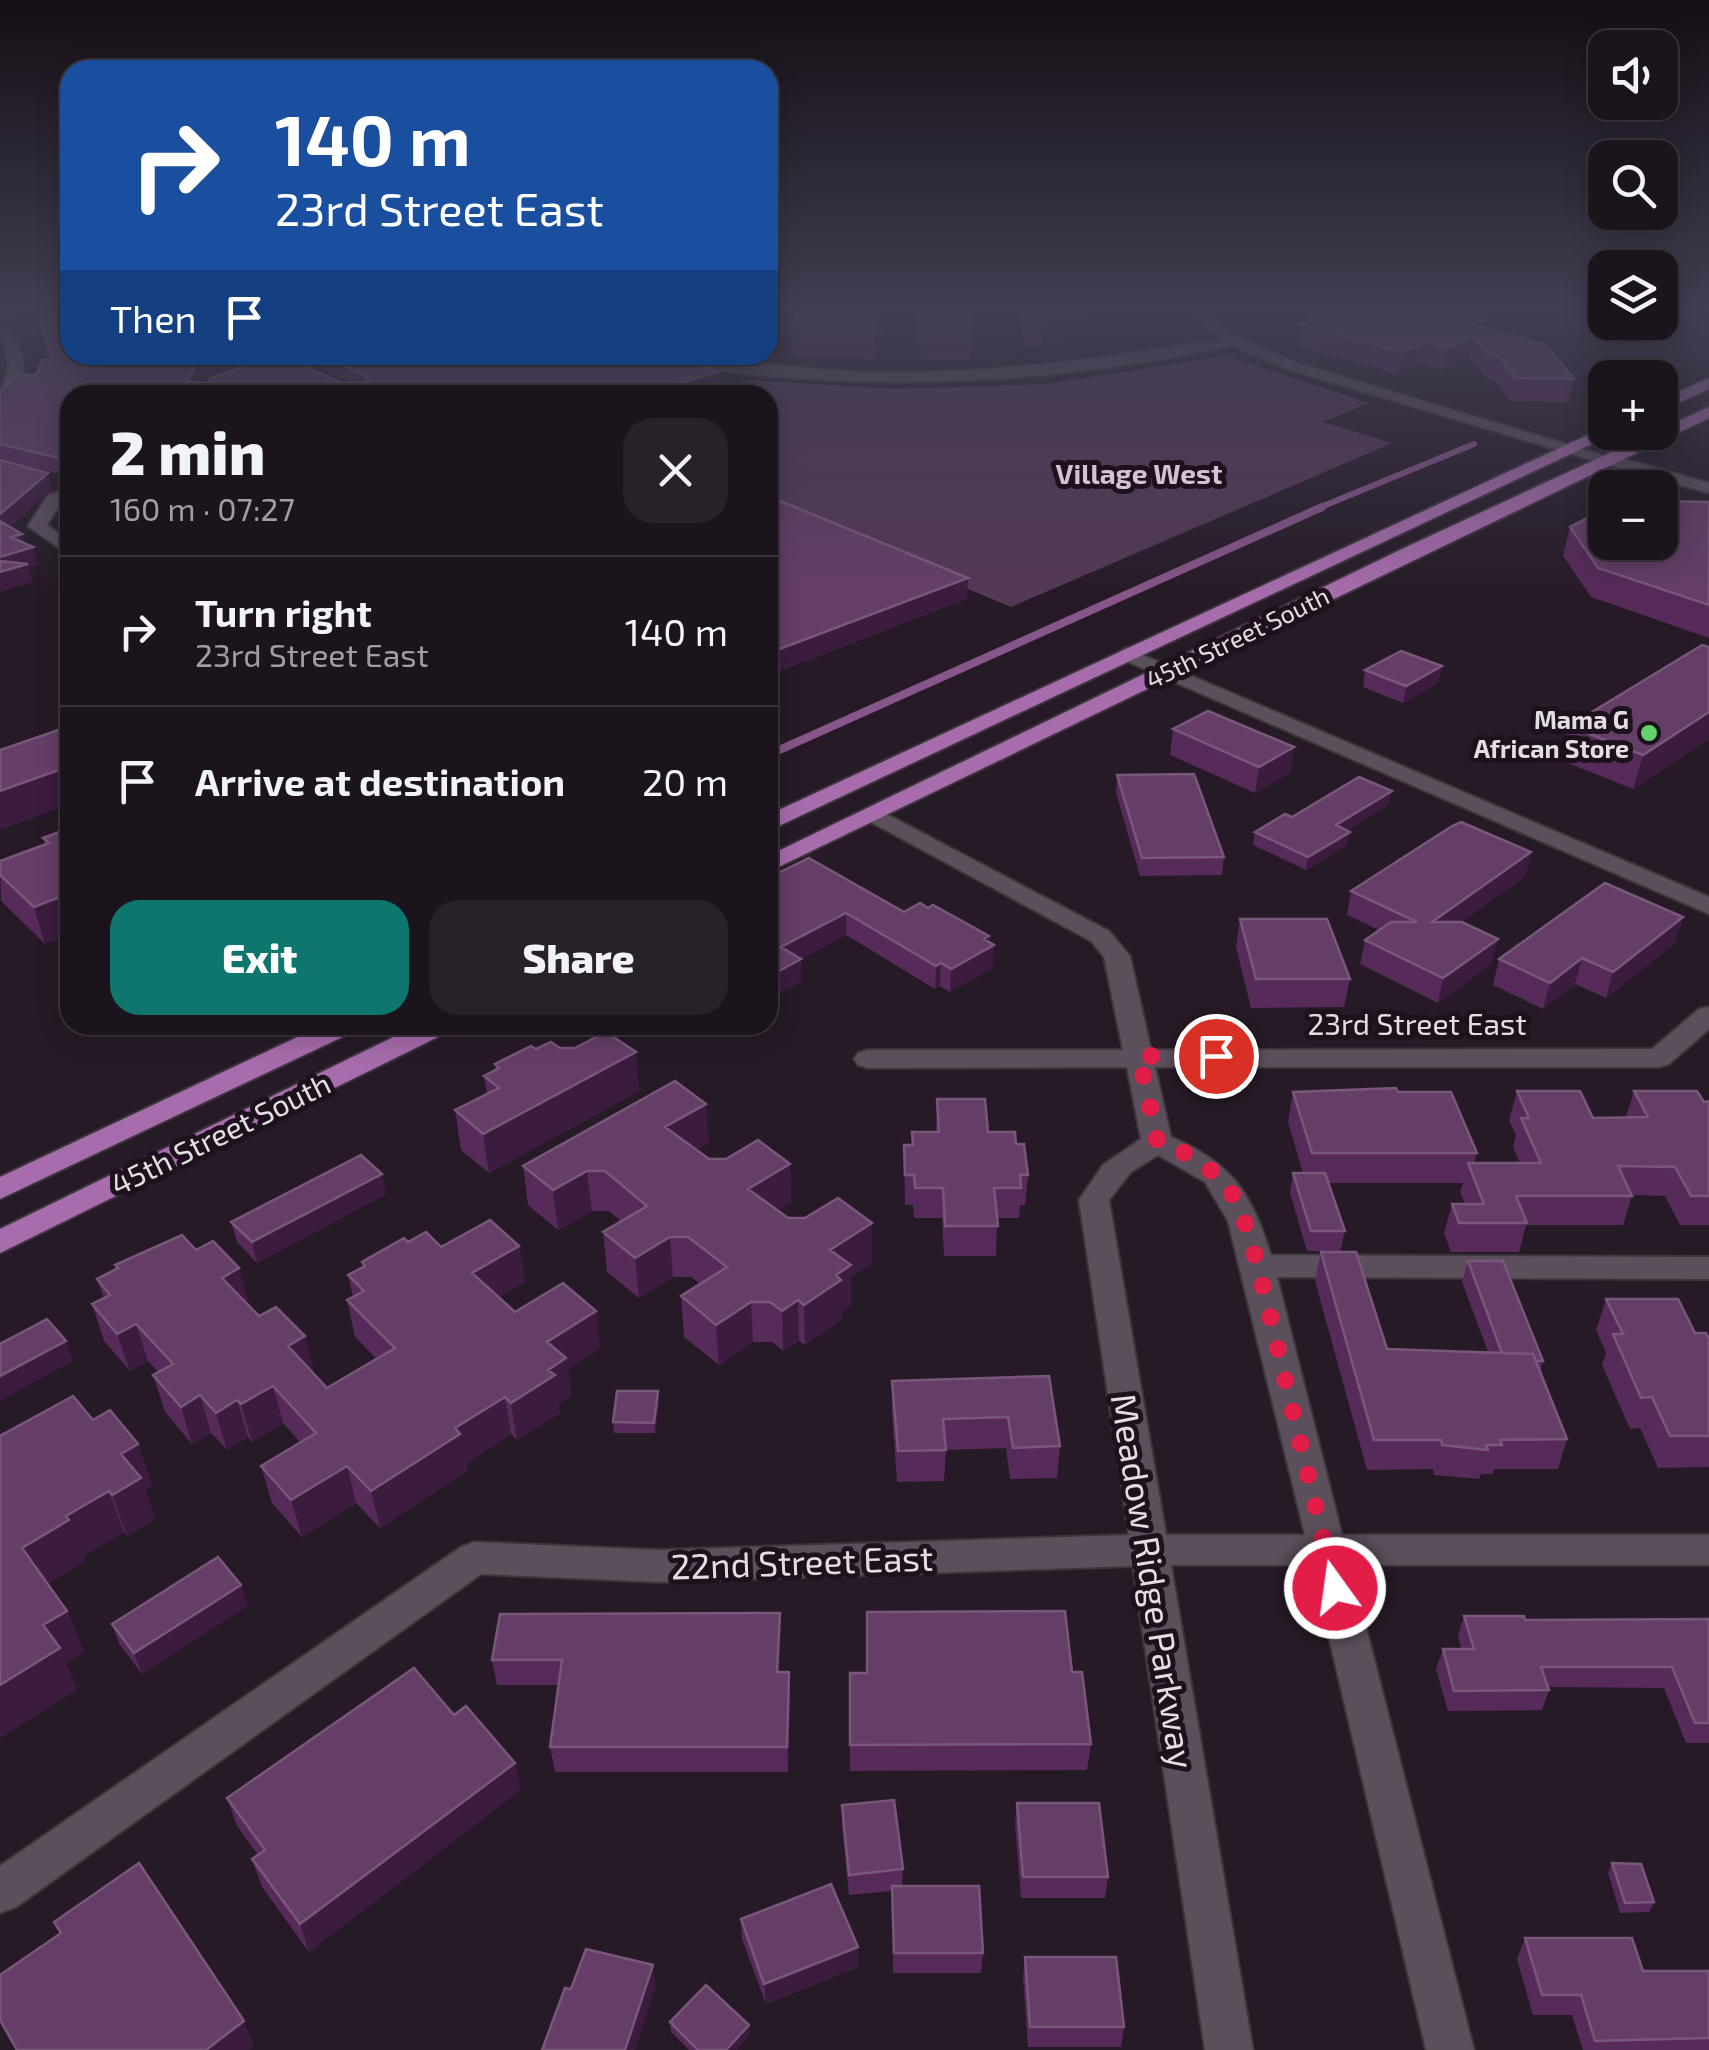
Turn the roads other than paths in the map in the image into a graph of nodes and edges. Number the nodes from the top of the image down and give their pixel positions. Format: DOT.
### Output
graph roads {
  1 [pos="1420,404"];
  2 [pos="1709,412"];
  3 [pos="1588,440"];
  4 [pos="1571,448"];
  5 [pos="1611,460"];
  6 [pos="1709,488"];
  7 [pos="60,491"];
  8 [pos="60,543"];
  9 [pos="1126,654"];
  10 [pos="1167,672"];
  11 [pos="873,814"];
  12 [pos="778,819"];
  13 [pos="778,860"];
  14 [pos="1709,906"];
  15 [pos="1709,1016"];
  16 [pos="324,1035"];
  17 [pos="420,1035"];
  18 [pos="1139,1056"];
  19 [pos="868,1059"];
  20 [pos="1158,1144"];
  21 [pos="0,1189"];
  22 [pos="0,1242"];
  23 [pos="1258,1266"];
  24 [pos="1709,1268"];
  25 [pos="1150,1550"];
  26 [pos="1326,1550"];
  27 [pos="1709,1550"];
  28 [pos="0,1892"];
  29 [pos="1229,2050"];
  30 [pos="1450,2050"];
  1 -- 4 [label="street"];
  2 -- 5 [label="main road, 45th Street South"];
  3 -- 4 [label="main road, 45th Street South"];
  4 -- 5 [label="street"];
  4 -- 9 [label="main road, 45th Street South"];
  5 -- 6 [label="street"];
  5 -- 10 [label="main road, 45th Street South"];
  7 -- 8 [label="street"];
  9 -- 10 [label="street"];
  9 -- 12 [label="main road, 45th Street South"];
  10 -- 11 [label="main road, 45th Street South"];
  10 -- 14 [label="street"];
  11 -- 13 [label="main road, 45th Street South"];
  11 -- 18 [label="street"];
  15 -- 18 [label="street, 23rd Street East"];
  16 -- 21 [label="main road, 45th Street South"];
  17 -- 22 [label="main road, 45th Street South"];
  18 -- 19 [label="street, 23rd Street East"];
  18 -- 20 [label="street"];
  20 -- 23 [label="street"];
  20 -- 25 [label="street, Meadow Ridge Parkway"];
  23 -- 24 [label="street"];
  23 -- 26 [label="street"];
  25 -- 26 [label="street, 22nd Street East"];
  25 -- 28 [label="street, 22nd Street East"];
  25 -- 29 [label="street, Meadow Ridge Parkway"];
  26 -- 27 [label="street, 22nd Street East"];
  26 -- 30 [label="street"];
}
